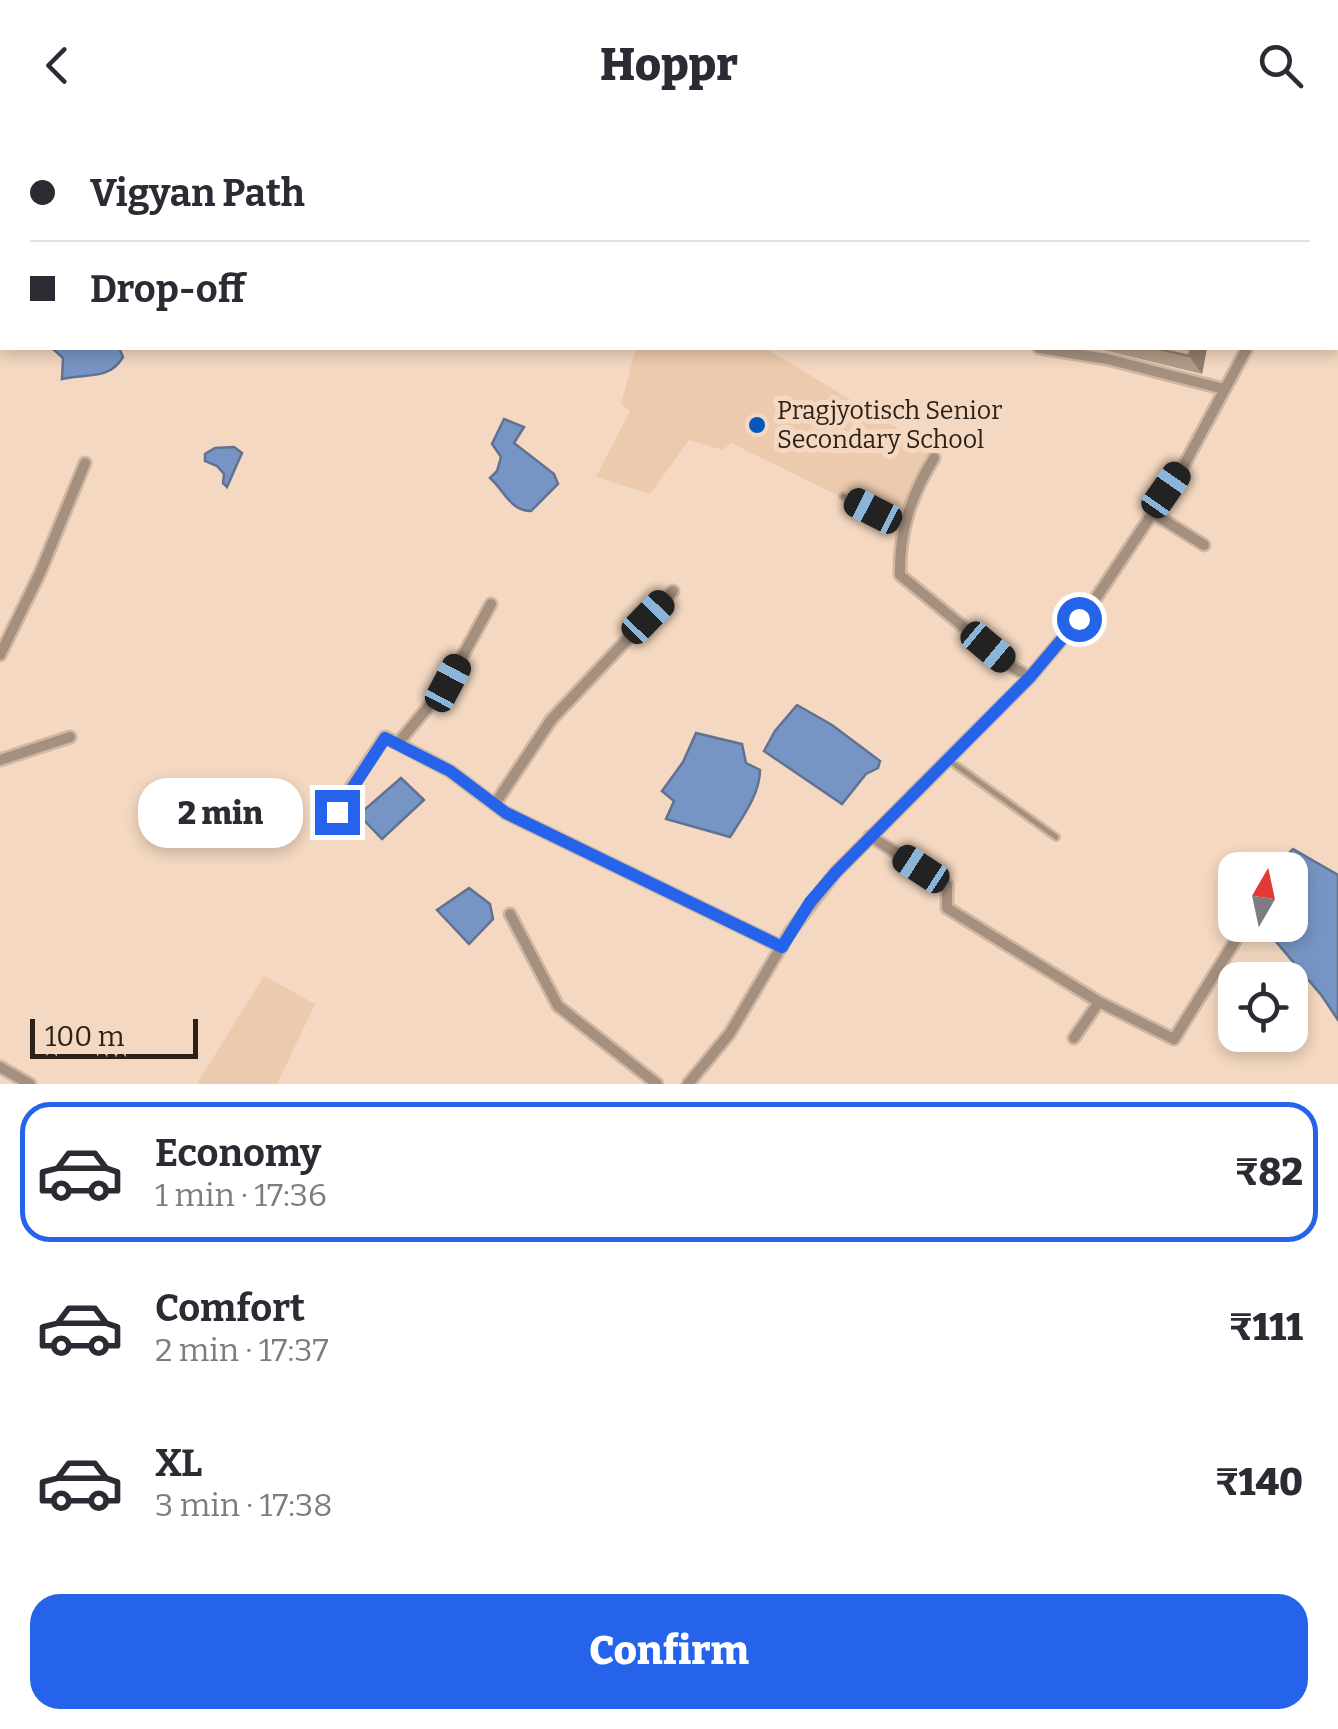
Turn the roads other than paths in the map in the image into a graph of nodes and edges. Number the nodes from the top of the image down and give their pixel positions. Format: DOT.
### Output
graph roads {
  1 [pos="1050,350"];
  2 [pos="1246,350"];
  3 [pos="1224,390"];
  4 [pos="934,458"];
  5 [pos="86,463"];
  6 [pos="842,496"];
  7 [pos="1151,512"];
  8 [pos="903,526"];
  9 [pos="1204,544"];
  10 [pos="673,591"];
  11 [pos="491,604"];
  12 [pos="0,655"];
  13 [pos="1030,677"];
  14 [pos="70,737"];
  15 [pos="399,742"];
  16 [pos="947,759"];
  17 [pos="0,760"];
  18 [pos="495,804"];
  19 [pos="325,826"];
  20 [pos="870,836"];
  21 [pos="1056,836"];
  22 [pos="510,914"];
  23 [pos="1234,942"];
  24 [pos="782,947"];
  25 [pos="1100,1002"];
  26 [pos="1074,1038"];
  27 [pos="0,1068"];
  28 [pos="30,1084"];
  29 [pos="658,1084"];
  30 [pos="688,1084"];
  1 -- 3 [label="street"];
  2 -- 3 [label="street"];
  3 -- 7 [label="street"];
  4 -- 8 [label="street"];
  5 -- 12 [label="street"];
  6 -- 8 [label="lane"];
  7 -- 9 [label="street"];
  7 -- 13 [label="street"];
  8 -- 13 [label="street"];
  10 -- 18 [label="street"];
  11 -- 15 [label="street"];
  13 -- 16 [label="street"];
  14 -- 17 [label="street"];
  15 -- 18 [label="street"];
  15 -- 19 [label="street"];
  16 -- 20 [label="street"];
  16 -- 21 [label="lane"];
  18 -- 24 [label="street"];
  20 -- 24 [label="street"];
  20 -- 25 [label="street"];
  22 -- 29 [label="street"];
  23 -- 25 [label="street"];
  24 -- 30 [label="street"];
  25 -- 26 [label="street"];
  27 -- 28 [label="street"];
}
